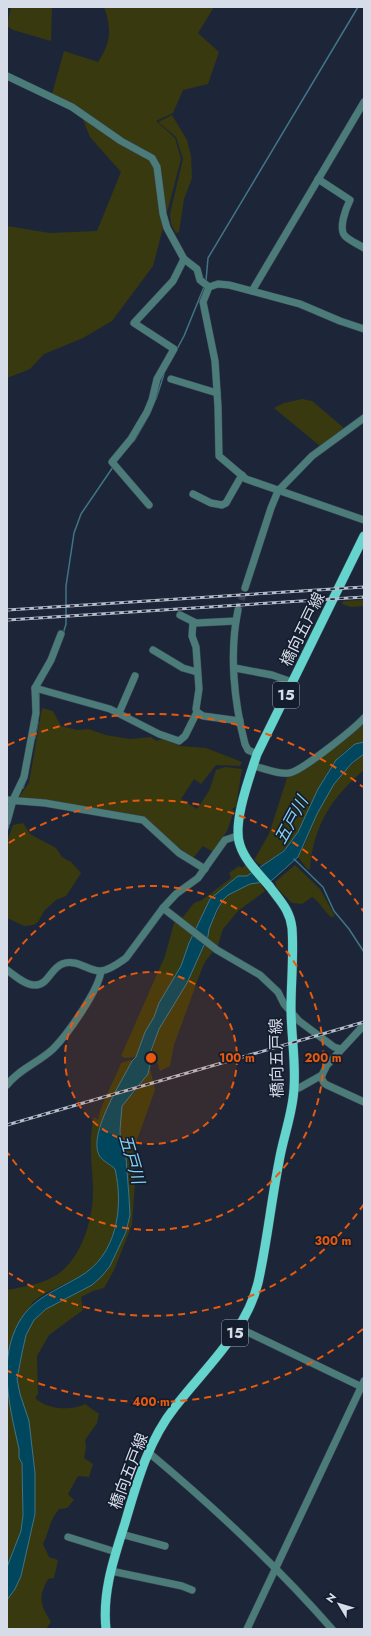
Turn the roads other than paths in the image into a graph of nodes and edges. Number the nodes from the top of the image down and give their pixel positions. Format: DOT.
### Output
graph roads {
  1 [pos="7,76"];
  2 [pos="364,102"];
  3 [pos="362,111"];
  4 [pos="318,180"];
  5 [pos="364,248"];
  6 [pos="184,259"];
  7 [pos="209,286"];
  8 [pos="252,291"];
  9 [pos="364,329"];
  10 [pos="171,379"];
  11 [pos="216,393"];
  12 [pos="364,418"];
  13 [pos="242,476"];
  14 [pos="278,491"];
  15 [pos="193,494"];
  16 [pos="148,506"];
  17 [pos="364,520"];
  18 [pos="364,536"];
  19 [pos="245,588"];
  20 [pos="238,610"];
  21 [pos="180,615"];
  22 [pos="236,621"];
  23 [pos="193,622"];
  24 [pos="61,634"];
  25 [pos="153,650"];
  26 [pos="234,668"];
  27 [pos="197,672"];
  28 [pos="135,676"];
  29 [pos="292,682"];
  30 [pos="34,688"];
  31 [pos="197,712"];
  32 [pos="119,713"];
  33 [pos="364,718"];
  34 [pos="240,721"];
  35 [pos="257,754"];
  36 [pos="253,766"];
  37 [pos="10,800"];
  38 [pos="7,822"];
  39 [pos="238,836"];
  40 [pos="205,869"];
  41 [pos="163,908"];
  42 [pos="7,970"];
  43 [pos="101,971"];
  44 [pos="291,1012"];
  45 [pos="364,1025"];
  46 [pos="341,1049"];
  47 [pos="322,1075"];
  48 [pos="7,1085"];
  49 [pos="294,1088"];
  50 [pos="364,1102"];
  51 [pos="239,1328"];
  52 [pos="363,1385"];
  53 [pos="148,1452"];
  54 [pos="121,1534"];
  55 [pos="68,1537"];
  56 [pos="165,1546"];
  57 [pos="116,1552"];
  58 [pos="276,1567"];
  59 [pos="110,1570"];
  60 [pos="192,1590"];
  61 [pos="106,1629"];
  62 [pos="246,1629"];
  63 [pos="332,1629"];
  1 -- 6 [label="street"];
  2 -- 3 [label="street"];
  3 -- 4 [label="street"];
  4 -- 5 [label="street"];
  4 -- 8 [label="street"];
  6 -- 7 [label="street"];
  6 -- 16 [label="street"];
  7 -- 8 [label="street"];
  7 -- 11 [label="street"];
  8 -- 9 [label="street"];
  10 -- 11 [label="street"];
  11 -- 13 [label="street"];
  12 -- 14 [label="street"];
  13 -- 14 [label="street"];
  13 -- 15 [label="street"];
  14 -- 17 [label="street"];
  14 -- 19 [label="street"];
  18 -- 29 [label="main road, 橋向五戸線 / 15"];
  20 -- 22 [label="street"];
  21 -- 23 [label="street"];
  22 -- 23 [label="street"];
  22 -- 26 [label="street"];
  23 -- 27 [label="street"];
  24 -- 30 [label="street"];
  25 -- 27 [label="street"];
  26 -- 29 [label="street"];
  26 -- 34 [label="street"];
  27 -- 31 [label="street"];
  28 -- 32 [label="street"];
  29 -- 35 [label="main road, 橋向五戸線 / 15"];
  30 -- 32 [label="street"];
  30 -- 37 [label="street"];
  31 -- 32 [label="street"];
  31 -- 34 [label="street"];
  33 -- 36 [label="street"];
  34 -- 35 [label="street"];
  35 -- 36 [label="main road, 橋向五戸線 / 15"];
  36 -- 39 [label="main road, 橋向五戸線 / 15"];
  37 -- 38 [label="street"];
  37 -- 40 [label="street"];
  39 -- 40 [label="street"];
  39 -- 44 [label="main road, 橋向五戸線 / 15"];
  40 -- 41 [label="street"];
  41 -- 43 [label="street"];
  41 -- 44 [label="street"];
  42 -- 43 [label="street"];
  43 -- 48 [label="street"];
  44 -- 46 [label="street"];
  44 -- 49 [label="main road, 橋向五戸線 / 15"];
  45 -- 46 [label="street"];
  46 -- 47 [label="street"];
  47 -- 49 [label="street"];
  47 -- 50 [label="street"];
  49 -- 51 [label="main road, 橋向五戸線 / 15"];
  51 -- 52 [label="street"];
  51 -- 53 [label="main road, 橋向五戸線 / 15"];
  52 -- 58 [label="street"];
  53 -- 54 [label="main road, 橋向五戸線 / 15"];
  53 -- 58 [label="street"];
  54 -- 56 [label="street"];
  54 -- 57 [label="main road, 橋向五戸線 / 15"];
  55 -- 57 [label="street"];
  57 -- 59 [label="main road, 橋向五戸線 / 15"];
  58 -- 62 [label="street"];
  58 -- 63 [label="street"];
  59 -- 60 [label="street"];
  59 -- 61 [label="main road, 橋向五戸線 / 15"];
}
